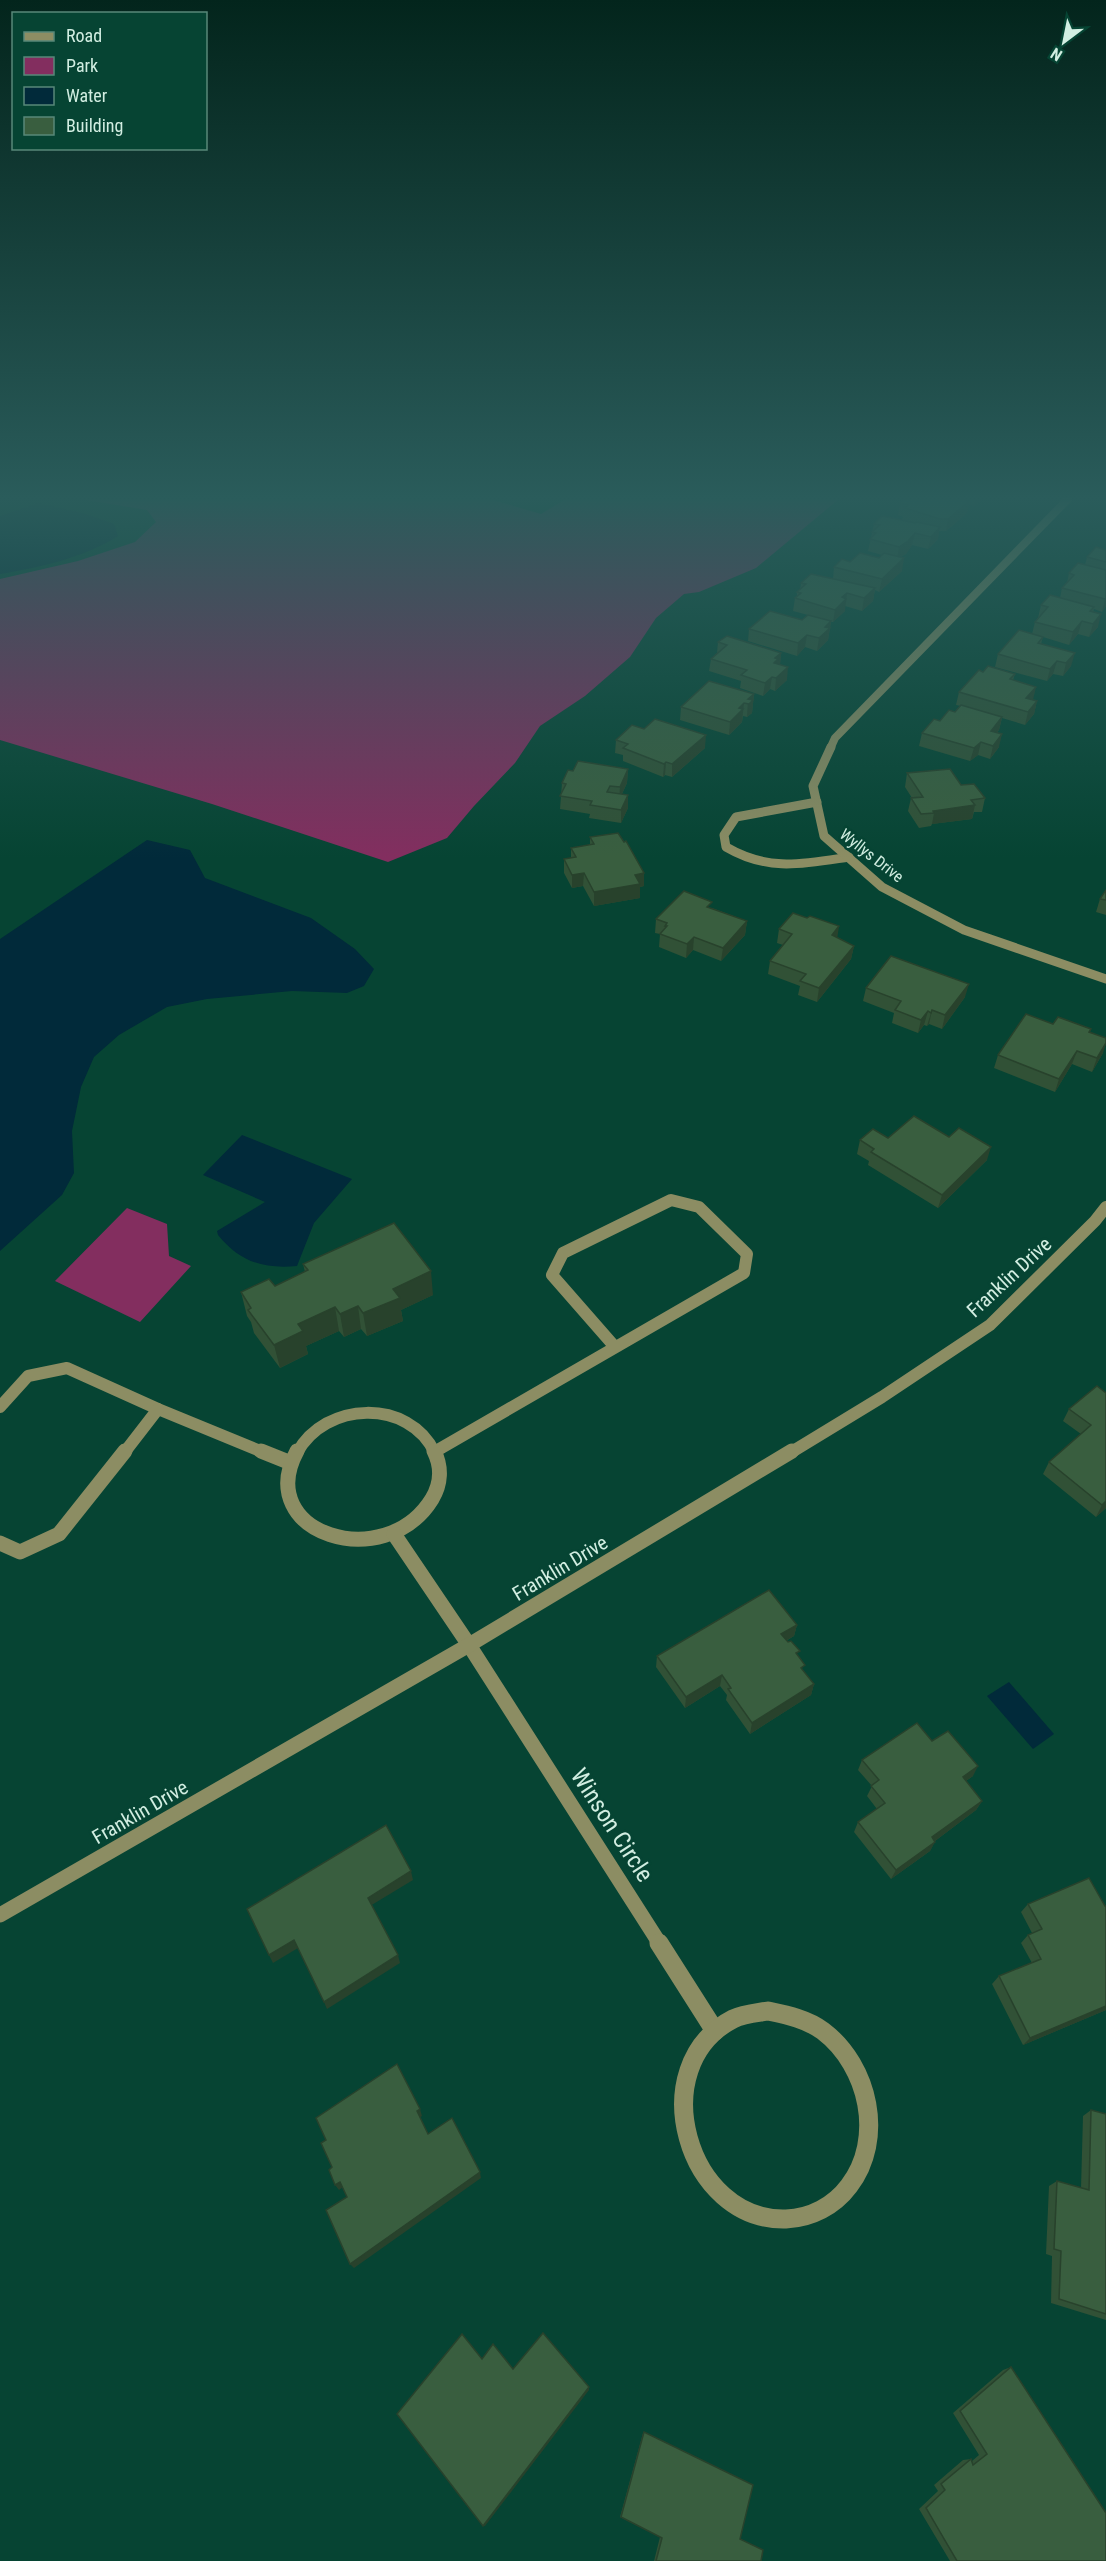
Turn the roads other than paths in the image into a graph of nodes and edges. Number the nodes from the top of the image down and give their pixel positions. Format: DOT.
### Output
graph roads {
  1 [pos="951,619"];
  2 [pos="817,802"];
  3 [pos="849,857"];
  4 [pos="1106,979"];
  5 [pos="1106,1207"];
  6 [pos="615,1347"];
  7 [pos="0,1407"];
  8 [pos="158,1409"];
  9 [pos="436,1451"];
  10 [pos="291,1463"];
  11 [pos="394,1534"];
  12 [pos="0,1543"];
  13 [pos="469,1645"];
  14 [pos="0,1915"];
  15 [pos="715,2031"];
  1 -- 2 [label="street, Wyllys Drive"];
  2 -- 3 [label="street, Wyllys Drive"];
  2 -- 3 [label="street"];
  3 -- 4 [label="street, Wyllys Drive"];
  5 -- 13 [label="street, Franklin Drive"];
  6 -- 6 [label="street"];
  6 -- 9 [label="street"];
  7 -- 8 [label="street"];
  8 -- 10 [label="street"];
  8 -- 12 [label="street"];
  9 -- 10 [label="street"];
  9 -- 11 [label="street"];
  10 -- 11 [label="street"];
  11 -- 13 [label="street, Winson Circle"];
  13 -- 14 [label="street, Franklin Drive"];
  13 -- 15 [label="street, Winson Circle"];
  15 -- 15 [label="street"];
}
